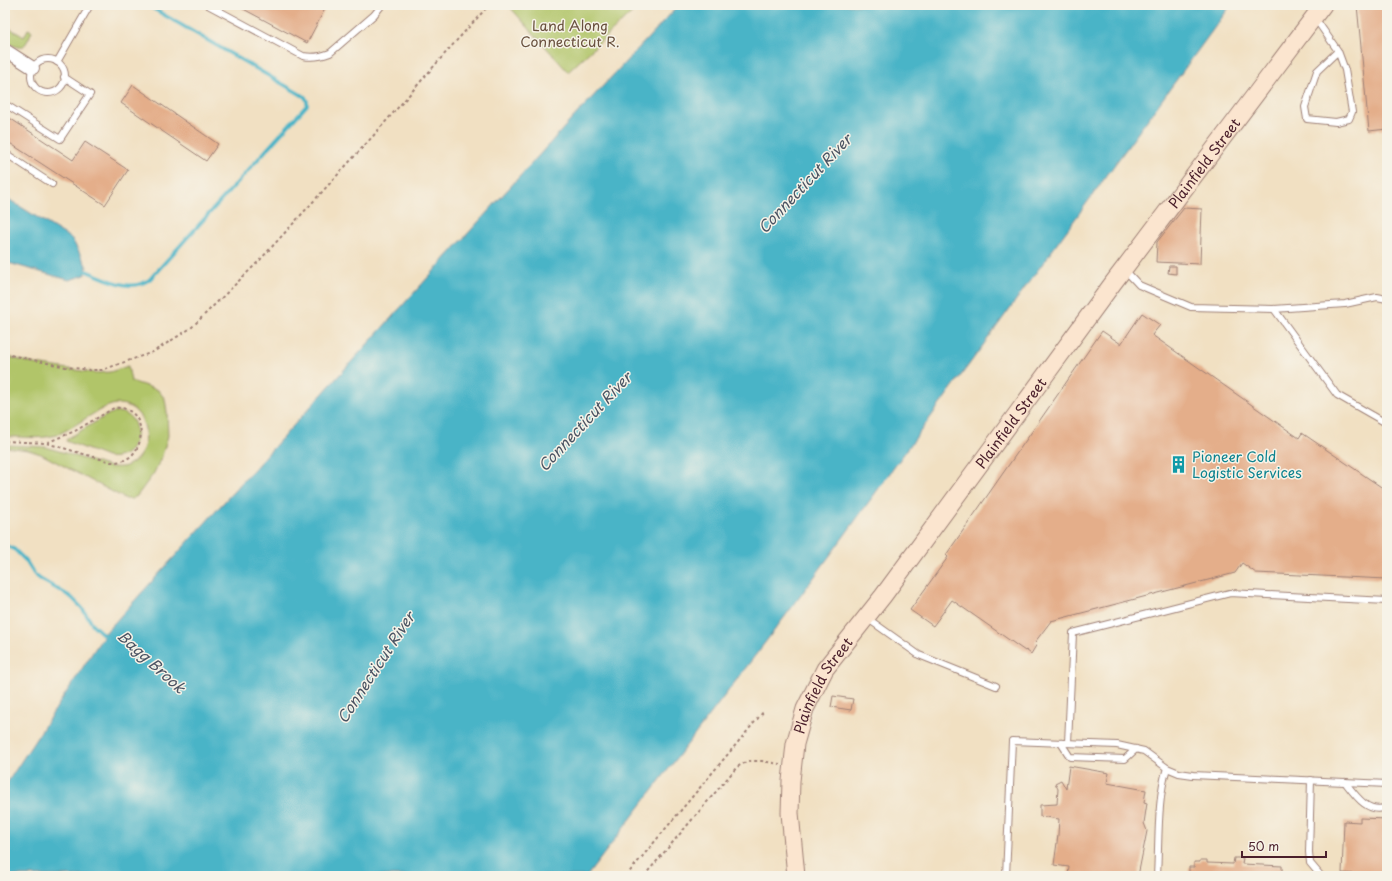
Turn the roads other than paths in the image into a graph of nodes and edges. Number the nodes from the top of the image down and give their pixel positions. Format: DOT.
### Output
graph roads {
  1 [pos="90,5"];
  2 [pos="208,5"];
  3 [pos="382,5"];
  4 [pos="1318,11"];
  5 [pos="5,50"];
  6 [pos="1338,51"];
  7 [pos="57,62"];
  8 [pos="33,68"];
  9 [pos="64,77"];
  10 [pos="5,104"];
  11 [pos="5,153"];
  12 [pos="52,184"];
  13 [pos="1124,269"];
  14 [pos="1387,299"];
  15 [pos="1274,309"];
  16 [pos="1387,422"];
  17 [pos="1387,601"];
  18 [pos="866,617"];
  19 [pos="996,686"];
  20 [pos="1061,743"];
  21 [pos="1068,743"];
  22 [pos="1136,749"];
  23 [pos="1167,768"];
  24 [pos="1311,780"];
  25 [pos="1345,782"];
  26 [pos="1387,784"];
  27 [pos="1387,807"];
  28 [pos="796,876"];
  29 [pos="1006,876"];
  30 [pos="1158,876"];
  31 [pos="1321,876"];
  1 -- 7 [label="lane"];
  2 -- 3 [label="lane"];
  4 -- 6 [label="lane"];
  4 -- 13 [label="street, Plainfield Street"];
  5 -- 8 [label="street"];
  6 -- 6 [label="lane"];
  7 -- 8 [label="lane"];
  7 -- 9 [label="lane"];
  8 -- 9 [label="lane"];
  9 -- 10 [label="lane"];
  11 -- 12 [label="lane"];
  13 -- 15 [label="lane"];
  13 -- 18 [label="street, Plainfield Street"];
  14 -- 15 [label="lane"];
  15 -- 16 [label="lane"];
  17 -- 21 [label="lane"];
  18 -- 19 [label="lane"];
  18 -- 28 [label="street, Plainfield Street"];
  20 -- 21 [label="lane"];
  20 -- 22 [label="lane"];
  20 -- 29 [label="lane"];
  21 -- 22 [label="lane"];
  22 -- 23 [label="lane"];
  23 -- 24 [label="lane"];
  23 -- 30 [label="lane"];
  24 -- 25 [label="lane"];
  24 -- 31 [label="lane"];
  25 -- 26 [label="lane"];
  25 -- 27 [label="lane"];
}
